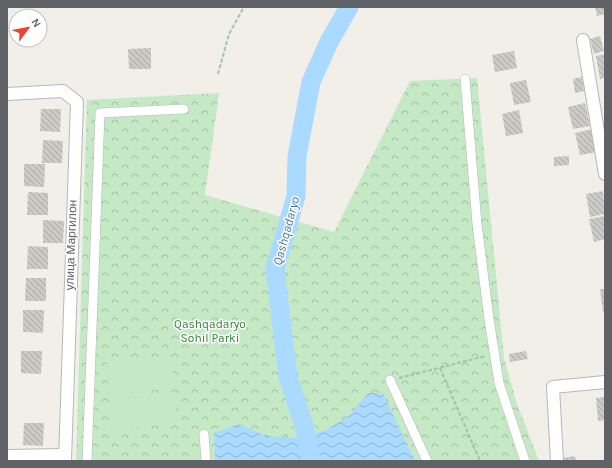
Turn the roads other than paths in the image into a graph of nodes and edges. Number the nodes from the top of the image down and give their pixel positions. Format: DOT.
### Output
graph roads {
  1 [pos="582,40"];
  2 [pos="465,79"];
  3 [pos="7,94"];
  4 [pos="184,108"];
  5 [pos="605,174"];
  6 [pos="390,380"];
  7 [pos="605,382"];
  8 [pos="204,434"];
  9 [pos="7,456"];
  10 [pos="64,458"];
  11 [pos="87,461"];
  12 [pos="206,461"];
  13 [pos="427,461"];
  14 [pos="525,461"];
  15 [pos="557,461"];
  1 -- 5 [label="street"];
  2 -- 14 [label="street"];
  3 -- 10 [label="street, улица Маргилон"];
  4 -- 11 [label="street"];
  6 -- 13 [label="street"];
  7 -- 15 [label="street"];
  8 -- 12 [label="street"];
  9 -- 10 [label="street"];
}
